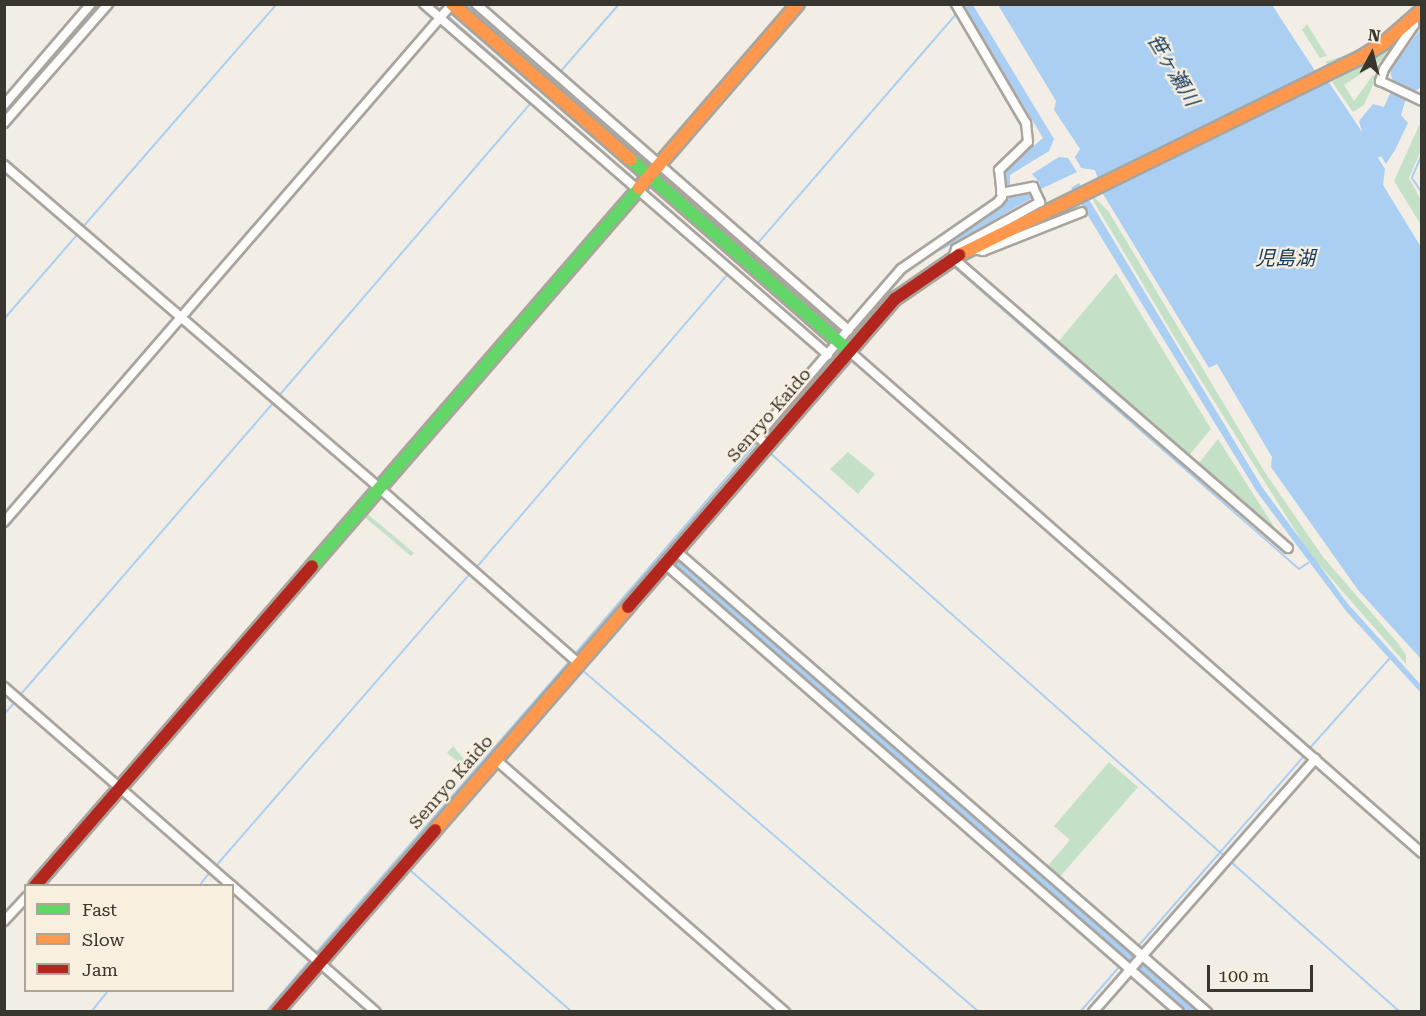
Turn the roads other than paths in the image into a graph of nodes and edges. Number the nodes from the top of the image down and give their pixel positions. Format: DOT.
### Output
graph roads {
  1 [pos="91,4"];
  2 [pos="108,4"];
  3 [pos="424,4"];
  4 [pos="476,4"];
  5 [pos="798,4"];
  6 [pos="956,4"];
  7 [pos="445,11"];
  8 [pos="1417,14"];
  9 [pos="1422,101"];
  10 [pos="4,105"];
  11 [pos="4,123"];
  12 [pos="4,165"];
  13 [pos="645,179"];
  14 [pos="1007,192"];
  15 [pos="1082,212"];
  16 [pos="971,249"];
  17 [pos="953,258"];
  18 [pos="178,317"];
  19 [pos="844,338"];
  20 [pos="828,355"];
  21 [pos="762,441"];
  22 [pos="376,486"];
  23 [pos="4,522"];
  24 [pos="1288,548"];
  25 [pos="675,550"];
  26 [pos="664,563"];
  27 [pos="574,659"];
  28 [pos="4,687"];
  29 [pos="1311,757"];
  30 [pos="495,759"];
  31 [pos="117,786"];
  32 [pos="1422,853"];
  33 [pos="36,884"];
  34 [pos="230,884"];
  35 [pos="234,888"];
  36 [pos="24,899"];
  37 [pos="4,921"];
  38 [pos="1141,957"];
  39 [pos="315,958"];
  40 [pos="1127,965"];
  41 [pos="278,1011"];
  42 [pos="376,1011"];
  43 [pos="785,1011"];
  44 [pos="1093,1011"];
  45 [pos="1179,1011"];
  46 [pos="1207,1011"];
  1 -- 10 [label="street"];
  2 -- 11 [label="street"];
  3 -- 7 [label="street"];
  4 -- 13 [label="street"];
  5 -- 13 [label="street"];
  6 -- 14 [label="street"];
  7 -- 13 [label="street"];
  7 -- 13 [label="street"];
  7 -- 18 [label="street"];
  8 -- 9 [label="street"];
  8 -- 16 [label="street, Senryo Kaido"];
  12 -- 18 [label="street"];
  13 -- 19 [label="street"];
  13 -- 20 [label="street"];
  13 -- 22 [label="street"];
  14 -- 17 [label="street"];
  14 -- 19 [label="street"];
  15 -- 16 [label="street"];
  16 -- 17 [label="street, Senryo Kaido"];
  17 -- 19 [label="street, Senryo Kaido"];
  17 -- 24 [label="street"];
  18 -- 22 [label="street"];
  18 -- 23 [label="street"];
  19 -- 20 [label="street"];
  19 -- 21 [label="street, Senryo Kaido"];
  19 -- 29 [label="street"];
  20 -- 21 [label="street"];
  21 -- 25 [label="street, Senryo Kaido"];
  22 -- 27 [label="street"];
  22 -- 31 [label="street"];
  25 -- 26 [label="street, Senryo Kaido"];
  25 -- 38 [label="street"];
  26 -- 27 [label="street, Senryo Kaido"];
  26 -- 40 [label="street"];
  27 -- 30 [label="street, Senryo Kaido"];
  28 -- 31 [label="street"];
  29 -- 32 [label="street"];
  29 -- 38 [label="street"];
  30 -- 39 [label="street, Senryo Kaido"];
  30 -- 43 [label="street"];
  31 -- 33 [label="street"];
  31 -- 34 [label="street"];
  35 -- 39 [label="street"];
  36 -- 37 [label="street"];
  38 -- 40 [label="street"];
  38 -- 46 [label="street"];
  39 -- 41 [label="street, Senryo Kaido"];
  39 -- 42 [label="street"];
  40 -- 44 [label="street"];
  40 -- 45 [label="street"];
}
